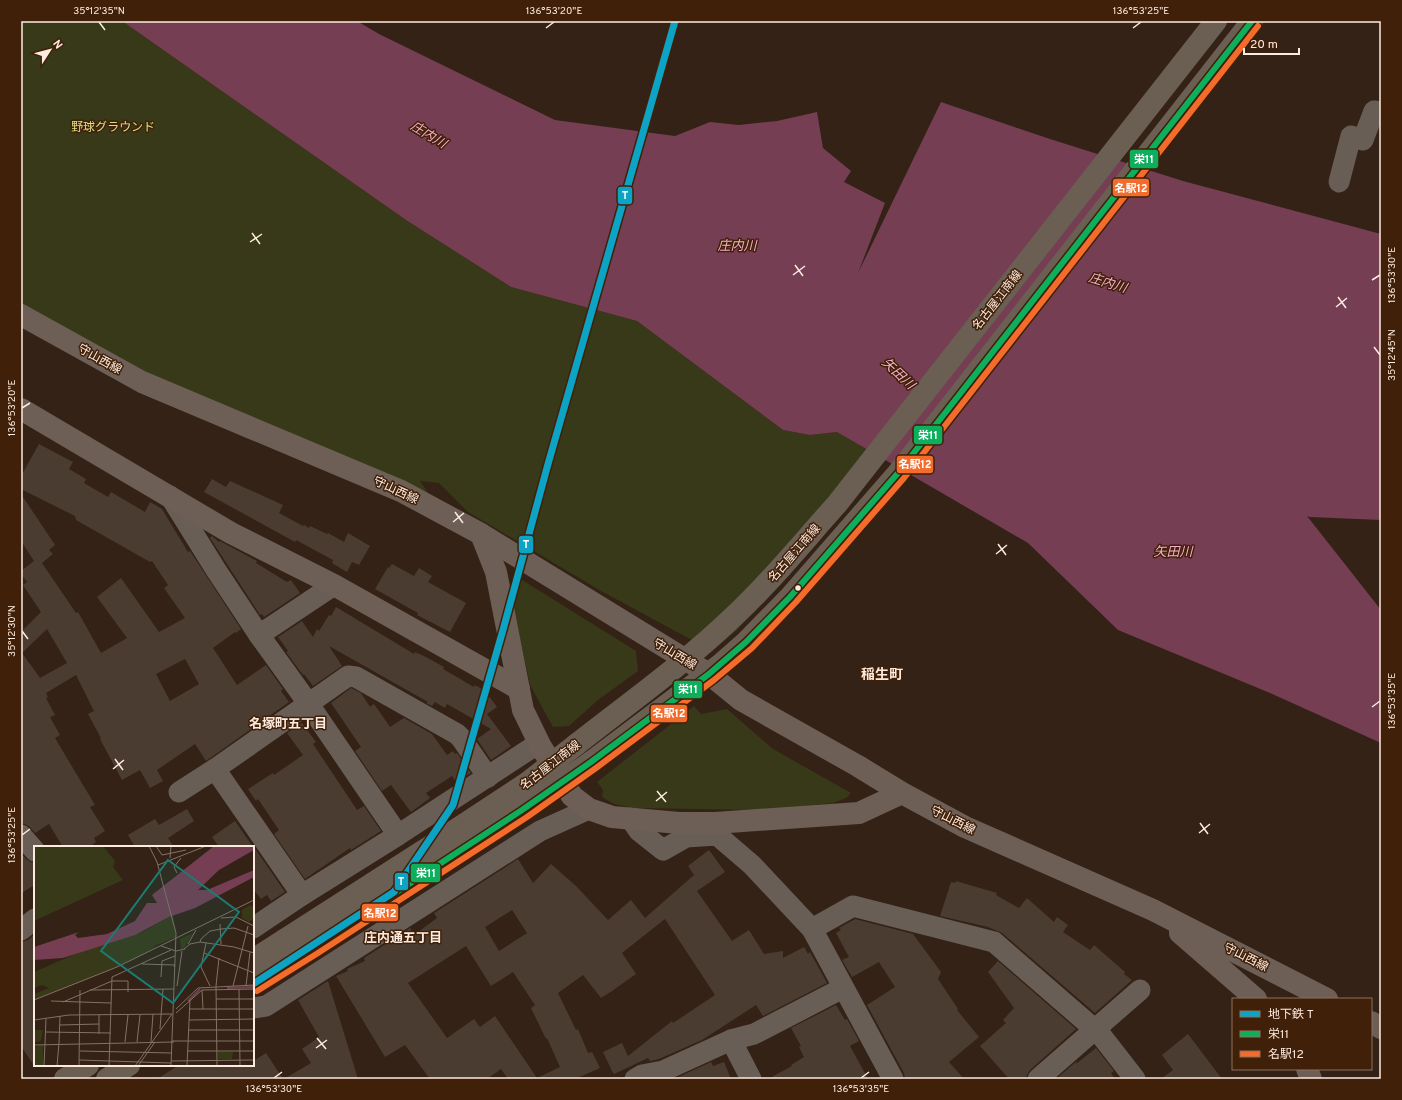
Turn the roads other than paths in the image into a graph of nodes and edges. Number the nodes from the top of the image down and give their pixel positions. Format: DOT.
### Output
graph roads {
  1 [pos="1216,21"];
  2 [pos="1252,21"];
  3 [pos="1381,112"];
  4 [pos="1339,182"];
  5 [pos="21,315"];
  6 [pos="21,409"];
  7 [pos="170,496"];
  8 [pos="481,534"];
  9 [pos="334,585"];
  10 [pos="259,635"];
  11 [pos="692,653"];
  12 [pos="715,669"];
  13 [pos="520,689"];
  14 [pos="308,704"];
  15 [pos="539,743"];
  16 [pos="215,769"];
  17 [pos="488,777"];
  18 [pos="179,792"];
  19 [pos="902,793"];
  20 [pos="589,809"];
  21 [pos="630,818"];
  22 [pos="21,835"];
  23 [pos="398,835"];
  24 [pos="457,841"];
  25 [pos="34,850"];
  26 [pos="302,895"];
  27 [pos="1153,910"];
  28 [pos="34,921"];
  29 [pos="254,927"];
  30 [pos="812,929"];
  31 [pos="21,930"];
  32 [pos="254,959"];
  33 [pos="254,983"];
  34 [pos="843,988"];
  35 [pos="1140,990"];
  36 [pos="1255,998"];
  37 [pos="1325,998"];
  38 [pos="254,1008"];
  39 [pos="1372,1023"];
  40 [pos="1381,1028"];
  41 [pos="1095,1030"];
  42 [pos="731,1040"];
  43 [pos="86,1066"];
  44 [pos="127,1066"];
  45 [pos="65,1079"];
  46 [pos="107,1079"];
  47 [pos="635,1079"];
  48 [pos="751,1079"];
  49 [pos="893,1079"];
  50 [pos="1038,1079"];
  51 [pos="1135,1079"];
  1 -- 11 [label="main road, 名古屋江南線"];
  2 -- 12 [label="main road, 名古屋江南線"];
  3 -- 4 [label="street"];
  5 -- 8 [label="main road, 守山西線"];
  6 -- 7 [label="main road"];
  7 -- 9 [label="main road"];
  7 -- 10 [label="street"];
  8 -- 11 [label="main road, 守山西線"];
  8 -- 13 [label="main road"];
  9 -- 10 [label="street"];
  9 -- 13 [label="main road"];
  10 -- 14 [label="street"];
  11 -- 12 [label="main road, 守山西線"];
  11 -- 24 [label="main road, 名古屋江南線, bridge"];
  12 -- 19 [label="main road, 守山西線"];
  12 -- 24 [label="main road, 名古屋江南線, bridge"];
  13 -- 15 [label="main road"];
  14 -- 16 [label="street"];
  14 -- 17 [label="street"];
  14 -- 23 [label="street"];
  15 -- 17 [label="street"];
  15 -- 20 [label="main road"];
  16 -- 18 [label="street"];
  16 -- 26 [label="street"];
  17 -- 23 [label="street"];
  19 -- 21 [label="main road"];
  19 -- 27 [label="main road, 守山西線"];
  20 -- 21 [label="main road"];
  20 -- 38 [label="street"];
  21 -- 30 [label="street"];
  22 -- 25 [label="street"];
  23 -- 26 [label="street"];
  24 -- 32 [label="main road, 名古屋江南線"];
  24 -- 33 [label="main road, 名古屋江南線"];
  26 -- 29 [label="street"];
  27 -- 36 [label="main road"];
  27 -- 37 [label="main road, 守山西線"];
  28 -- 31 [label="street"];
  30 -- 34 [label="street"];
  30 -- 41 [label="street"];
  34 -- 42 [label="street"];
  34 -- 49 [label="street"];
  35 -- 41 [label="street"];
  39 -- 40 [label="main road"];
  41 -- 50 [label="street"];
  41 -- 51 [label="street"];
  42 -- 47 [label="street"];
  42 -- 48 [label="street"];
  43 -- 45 [label="main road"];
  44 -- 46 [label="main road"];
}
